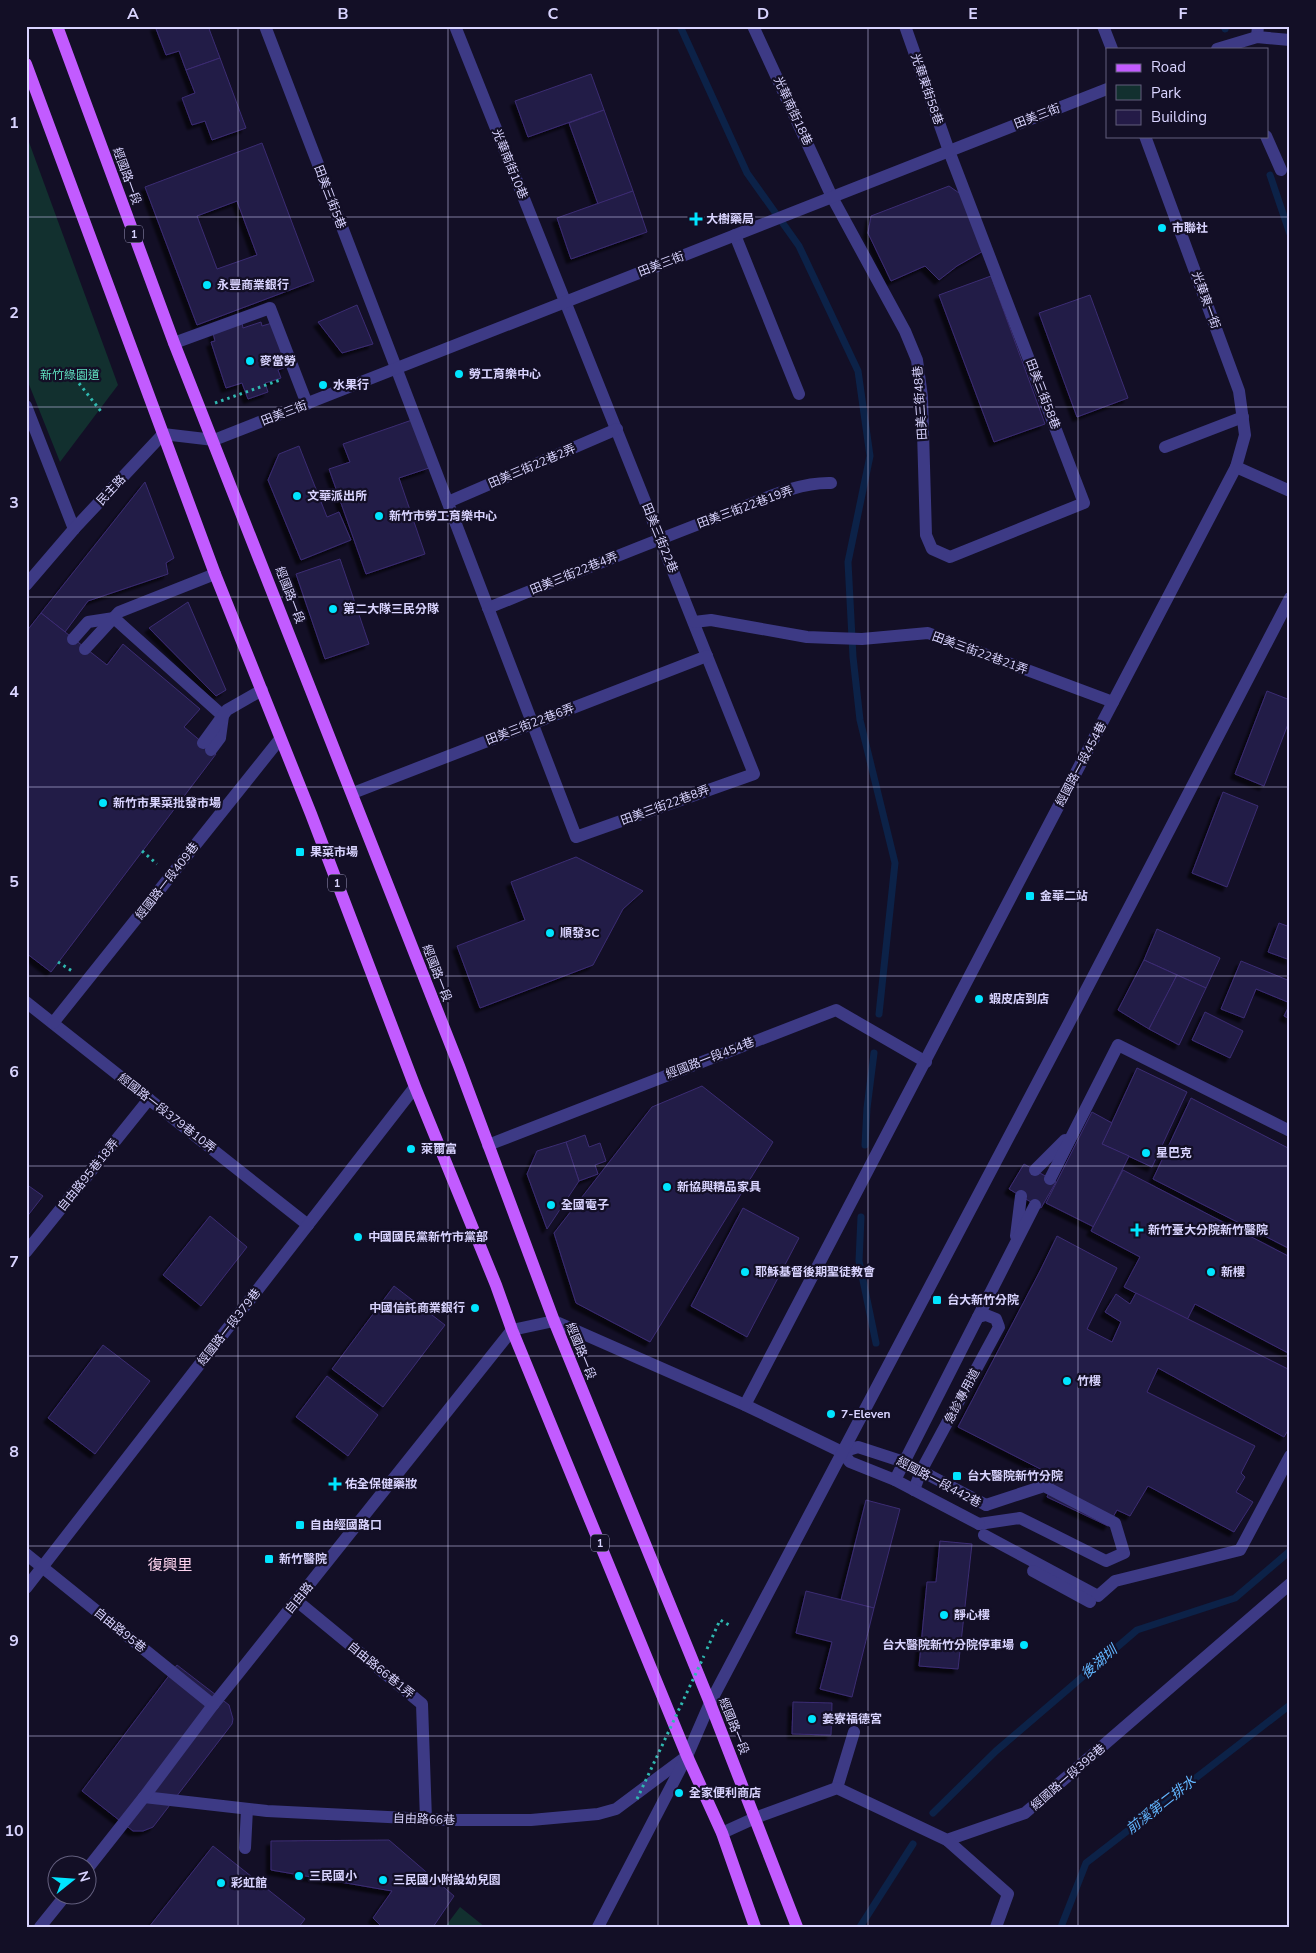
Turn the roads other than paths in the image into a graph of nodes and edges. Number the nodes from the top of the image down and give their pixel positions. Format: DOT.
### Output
graph roads {
  1 [pos="58,26"];
  2 [pos="265,26"];
  3 [pos="454,26"];
  4 [pos="753,26"];
  5 [pos="905,26"];
  6 [pos="1103,26"];
  7 [pos="1257,32"];
  8 [pos="1290,40"];
  9 [pos="1112,48"];
  10 [pos="1224,48"];
  11 [pos="26,64"];
  12 [pos="29,82"];
  13 [pos="1106,89"];
  14 [pos="1146,138"];
  15 [pos="1267,138"];
  16 [pos="949,151"];
  17 [pos="1281,170"];
  18 [pos="832,197"];
  19 [pos="735,235"];
  20 [pos="566,302"];
  21 [pos="174,343"];
  22 [pos="396,368"];
  23 [pos="799,394"];
  24 [pos="307,404"];
  25 [pos="26,406"];
  26 [pos="1243,417"];
  27 [pos="617,429"];
  28 [pos="163,434"];
  29 [pos="214,440"];
  30 [pos="1165,446"];
  31 [pos="1236,467"];
  32 [pos="831,483"];
  33 [pos="1290,491"];
  34 [pos="448,502"];
  35 [pos="74,529"];
  36 [pos="660,538"];
  37 [pos="950,557"];
  38 [pos="215,574"];
  39 [pos="26,585"];
  40 [pos="1290,598"];
  41 [pos="488,608"];
  42 [pos="114,618"];
  43 [pos="694,622"];
  44 [pos="73,639"];
  45 [pos="86,648"];
  46 [pos="707,656"];
  47 [pos="262,690"];
  48 [pos="1114,702"];
  49 [pos="223,716"];
  50 [pos="532,724"];
  51 [pos="280,739"];
  52 [pos="207,746"];
  53 [pos="754,774"];
  54 [pos="353,793"];
  55 [pos="576,837"];
  56 [pos="26,1002"];
  57 [pos="53,1023"];
  58 [pos="926,1062"];
  59 [pos="415,1087"];
  60 [pos="149,1099"];
  61 [pos="1290,1132"];
  62 [pos="1072,1134"];
  63 [pos="488,1144"];
  64 [pos="1035,1170"];
  65 [pos="1050,1179"];
  66 [pos="1021,1196"];
  67 [pos="1035,1205"];
  68 [pos="308,1224"];
  69 [pos="1014,1246"];
  70 [pos="26,1252"];
  71 [pos="978,1317"];
  72 [pos="554,1322"];
  73 [pos="512,1330"];
  74 [pos="745,1405"];
  75 [pos="842,1452"];
  76 [pos="1290,1456"];
  77 [pos="904,1462"];
  78 [pos="922,1471"];
  79 [pos="895,1480"];
  80 [pos="914,1490"];
  81 [pos="986,1505"];
  82 [pos="981,1529"];
  83 [pos="26,1554"];
  84 [pos="42,1567"];
  85 [pos="1290,1584"];
  86 [pos="26,1588"];
  87 [pos="296,1601"];
  88 [pos="1090,1602"];
  89 [pos="710,1703"];
  90 [pos="213,1706"];
  91 [pos="854,1732"];
  92 [pos="687,1756"];
  93 [pos="837,1788"];
  94 [pos="144,1797"];
  95 [pos="247,1809"];
  96 [pos="755,1818"];
  97 [pos="426,1820"];
  98 [pos="722,1833"];
  99 [pos="948,1840"];
  100 [pos="245,1848"];
  101 [pos="97,1856"];
  102 [pos="57,1906"];
  103 [pos="40,1927"];
  104 [pos="598,1927"];
  105 [pos="755,1927"];
  106 [pos="796,1927"];
  107 [pos="996,1927"];
  1 -- 21 [label="main road, 經國路一段 / 1"];
  2 -- 22 [label="street, 田美三街5巷"];
  3 -- 20 [label="street, 光華南街10巷"];
  4 -- 18 [label="street, 光華南街18巷"];
  5 -- 16 [label="street, 光華東街58巷"];
  6 -- 9 [label="street"];
  7 -- 8 [label="street"];
  7 -- 10 [label="street"];
  11 -- 12 [label="main road, 1"];
  12 -- 28 [label="main road, 1"];
  13 -- 16 [label="street, 田美三街"];
  14 -- 26 [label="street, 光華東一街"];
  15 -- 17 [label="street"];
  16 -- 18 [label="street, 田美三街"];
  16 -- 37 [label="street, 田美三街58巷"];
  18 -- 19 [label="street, 田美三街"];
  18 -- 37 [label="street, 田美三街48巷"];
  19 -- 20 [label="street, 田美三街"];
  19 -- 23 [label="street"];
  20 -- 22 [label="street, 田美三街"];
  20 -- 27 [label="street, 田美三街22巷"];
  21 -- 24 [label="street"];
  21 -- 29 [label="main road, 經國路一段 / 1"];
  22 -- 24 [label="street, 田美三街"];
  22 -- 34 [label="street, 田美三街5巷"];
  24 -- 29 [label="street, 田美三街"];
  25 -- 35 [label="street"];
  26 -- 30 [label="street"];
  26 -- 31 [label="street, 光華東一街"];
  27 -- 34 [label="street, 田美三街22巷2弄"];
  27 -- 36 [label="street, 田美三街22巷"];
  28 -- 29 [label="street"];
  28 -- 35 [label="street, 民主路"];
  28 -- 38 [label="main road, 1"];
  29 -- 54 [label="main road, 經國路一段 / 1"];
  31 -- 33 [label="street"];
  31 -- 48 [label="street, 經國路一段454巷"];
  32 -- 36 [label="street, 田美三街22巷19弄"];
  34 -- 41 [label="street, 田美三街5巷"];
  35 -- 39 [label="street, 民主路"];
  36 -- 41 [label="street, 田美三街22巷4弄"];
  36 -- 43 [label="street, 田美三街22巷"];
  38 -- 42 [label="street"];
  38 -- 47 [label="main road, 1"];
  40 -- 75 [label="street"];
  41 -- 50 [label="street, 田美三街5巷"];
  42 -- 44 [label="street"];
  42 -- 45 [label="street"];
  42 -- 49 [label="street"];
  43 -- 46 [label="street, 田美三街22巷"];
  43 -- 48 [label="street, 田美三街22巷21弄"];
  46 -- 50 [label="street, 田美三街22巷6弄"];
  46 -- 53 [label="street, 田美三街22巷"];
  47 -- 49 [label="street"];
  47 -- 51 [label="main road, 1"];
  48 -- 58 [label="street, 經國路一段454巷"];
  49 -- 52 [label="street"];
  50 -- 54 [label="street, 田美三街22巷6弄"];
  50 -- 55 [label="street, 田美三街5巷"];
  51 -- 57 [label="street, 經國路一段409巷"];
  51 -- 59 [label="main road, 1"];
  53 -- 55 [label="street, 田美三街22巷8弄"];
  54 -- 63 [label="main road, 經國路一段 / 1"];
  56 -- 57 [label="street, 經國路一段379巷10弄"];
  57 -- 60 [label="street, 經國路一段379巷10弄"];
  58 -- 63 [label="street, 經國路一段454巷"];
  58 -- 74 [label="street, 經國路一段454巷"];
  59 -- 68 [label="street, 經國路一段379巷"];
  59 -- 73 [label="main road, 1"];
  60 -- 68 [label="street, 經國路一段379巷10弄"];
  60 -- 70 [label="street, 自由路95巷18弄"];
  61 -- 62 [label="street"];
  62 -- 64 [label="street"];
  62 -- 65 [label="street"];
  63 -- 72 [label="main road, 經國路一段 / 1"];
  66 -- 69 [label="street"];
  67 -- 69 [label="street"];
  68 -- 84 [label="street, 經國路一段379巷"];
  69 -- 71 [label="street"];
  71 -- 77 [label="street"];
  71 -- 78 [label="street, 急診專用道"];
  72 -- 73 [label="street"];
  72 -- 74 [label="street, 經國路一段442巷"];
  72 -- 89 [label="main road, 經國路一段 / 1"];
  73 -- 87 [label="street, 自由路"];
  73 -- 92 [label="main road, 1"];
  74 -- 75 [label="street, 經國路一段442巷"];
  75 -- 77 [label="street, 經國路一段442巷"];
  75 -- 79 [label="street, 經國路一段442巷"];
  75 -- 89 [label="street"];
  76 -- 82 [label="street"];
  77 -- 78 [label="street, 經國路一段442巷"];
  77 -- 79 [label="street"];
  78 -- 80 [label="street, 急診專用道"];
  78 -- 81 [label="street, 經國路一段442巷"];
  79 -- 80 [label="street, 經國路一段442巷"];
  80 -- 82 [label="street, 經國路一段442巷"];
  81 -- 82 [label="street, 經國路一段442巷"];
  81 -- 82 [label="street"];
  82 -- 88 [label="street"];
  83 -- 84 [label="street, 自由路95巷"];
  84 -- 86 [label="street, 經國路一段379巷"];
  84 -- 90 [label="street, 自由路95巷"];
  85 -- 99 [label="street, 經國路一段398巷"];
  87 -- 90 [label="street, 自由路"];
  87 -- 97 [label="street, 自由路66巷1弄"];
  89 -- 92 [label="street"];
  89 -- 96 [label="main road, 經國路一段 / 1"];
  90 -- 94 [label="street, 自由路"];
  91 -- 93 [label="street"];
  92 -- 97 [label="street, 自由路66巷"];
  92 -- 98 [label="main road, 1"];
  92 -- 104 [label="street"];
  93 -- 96 [label="street"];
  93 -- 99 [label="street"];
  94 -- 95 [label="street, 自由路66巷"];
  94 -- 101 [label="street, 自由路"];
  95 -- 97 [label="street, 自由路66巷"];
  95 -- 100 [label="street"];
  96 -- 98 [label="street"];
  96 -- 106 [label="main road, 經國路一段 / 1"];
  98 -- 105 [label="main road, 1"];
  99 -- 107 [label="street"];
  102 -- 103 [label="street"];
}
